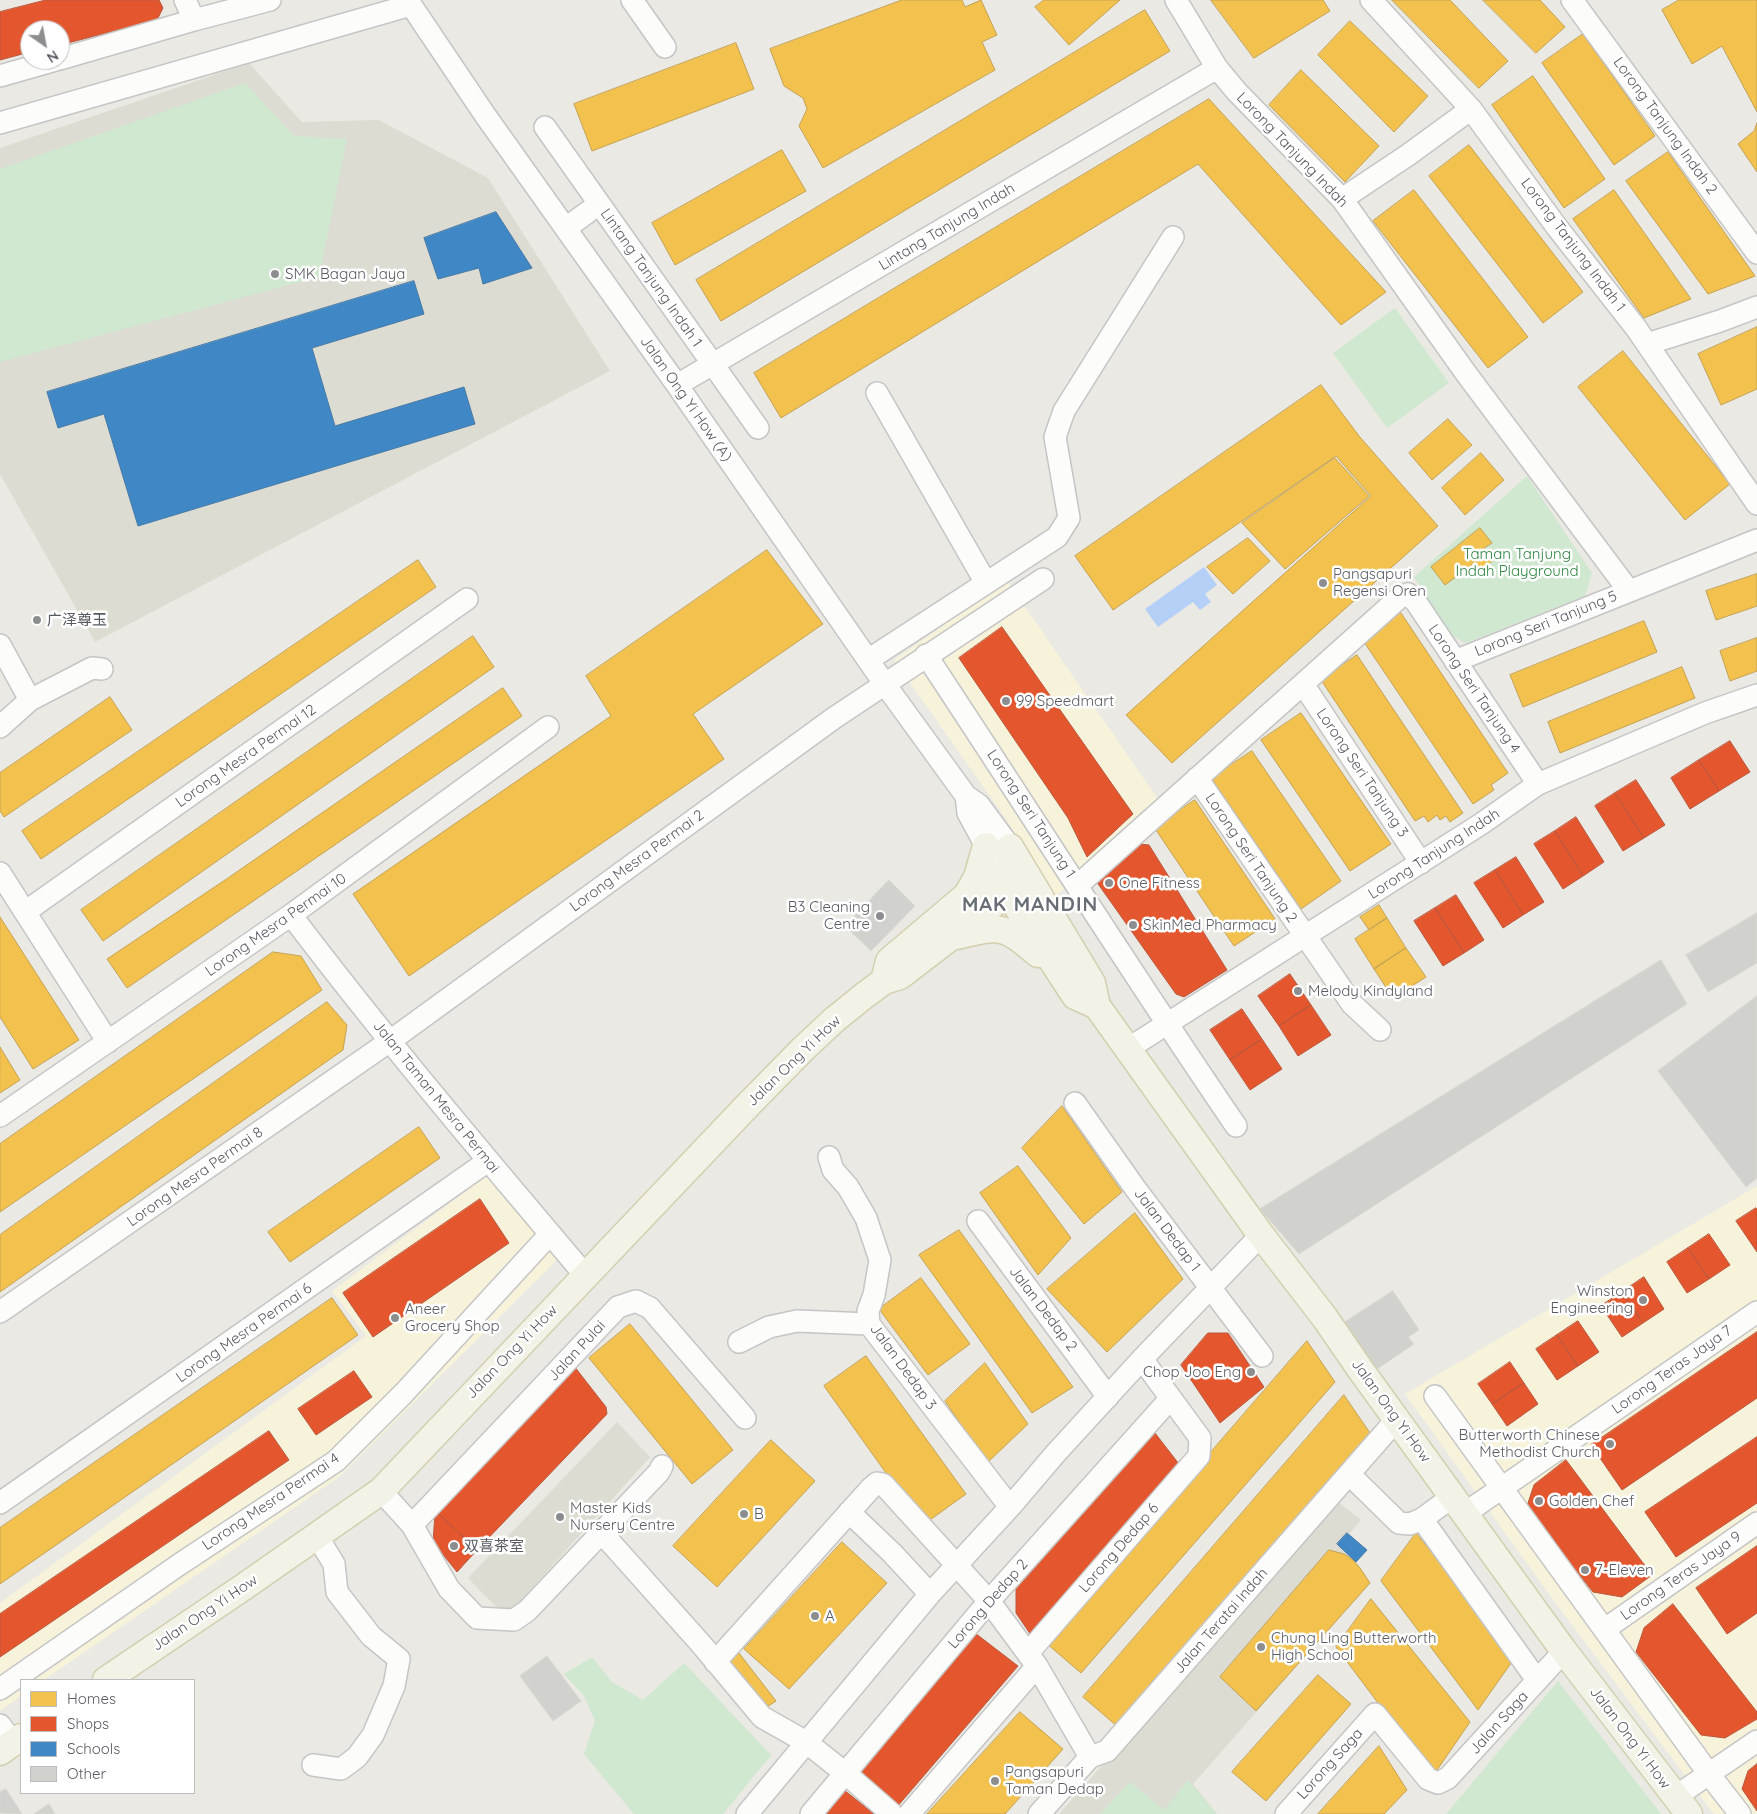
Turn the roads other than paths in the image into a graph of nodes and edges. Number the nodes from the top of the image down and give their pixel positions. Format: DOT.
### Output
graph roads {
  1 [pos="185,0"];
  2 [pos="270,0"];
  3 [pos="632,0"];
  4 [pos="1176,0"];
  5 [pos="1371,0"];
  6 [pos="1572,0"];
  7 [pos="410,2"];
  8 [pos="194,20"];
  9 [pos="665,47"];
  10 [pos="70,56"];
  11 [pos="1217,68"];
  12 [pos="22,70"];
  13 [pos="0,76"];
  14 [pos="1471,109"];
  15 [pos="0,123"];
  16 [pos="544,127"];
  17 [pos="1342,199"];
  18 [pos="599,204"];
  19 [pos="566,228"];
  20 [pos="1173,237"];
  21 [pos="1757,252"];
  22 [pos="1757,308"];
  23 [pos="1647,344"];
  24 [pos="712,364"];
  25 [pos="677,385"];
  26 [pos="878,393"];
  27 [pos="758,428"];
  28 [pos="1757,504"];
  29 [pos="1757,540"];
  30 [pos="1043,579"];
  31 [pos="986,582"];
  32 [pos="1632,589"];
  33 [pos="467,599"];
  34 [pos="0,645"];
  35 [pos="926,656"];
  36 [pos="868,660"];
  37 [pos="1455,661"];
  38 [pos="102,668"];
  39 [pos="884,683"];
  40 [pos="1303,684"];
  41 [pos="1757,695"];
  42 [pos="30,700"];
  43 [pos="0,727"];
  44 [pos="548,727"];
  45 [pos="1197,778"];
  46 [pos="1538,784"];
  47 [pos="998,847"];
  48 [pos="1422,862"];
  49 [pos="0,874"];
  50 [pos="1004,882"];
  51 [pos="1078,885"];
  52 [pos="967,895"];
  53 [pos="25,912"];
  54 [pos="1050,914"];
  55 [pos="291,915"];
  56 [pos="949,937"];
  57 [pos="1305,937"];
  58 [pos="1058,971"];
  59 [pos="884,981"];
  60 [pos="1096,1006"];
  61 [pos="1166,1024"];
  62 [pos="1380,1030"];
  63 [pos="390,1041"];
  64 [pos="108,1042"];
  65 [pos="1129,1048"];
  66 [pos="1075,1103"];
  67 [pos="0,1116"];
  68 [pos="1236,1126"];
  69 [pos="829,1157"];
  70 [pos="488,1161"];
  71 [pos="978,1221"];
  72 [pos="550,1234"];
  73 [pos="1261,1235"];
  74 [pos="586,1275"];
  75 [pos="1210,1287"];
  76 [pos="0,1312"];
  77 [pos="1757,1312"];
  78 [pos="869,1324"];
  79 [pos="739,1342"];
  80 [pos="1262,1356"];
  81 [pos="1142,1359"];
  82 [pos="1435,1396"];
  83 [pos="1108,1397"];
  84 [pos="1170,1399"];
  85 [pos="745,1418"];
  86 [pos="1397,1419"];
  87 [pos="662,1466"];
  88 [pos="1349,1474"];
  89 [pos="1501,1488"];
  90 [pos="381,1491"];
  91 [pos="0,1503"];
  92 [pos="1458,1505"];
  93 [pos="1010,1507"];
  94 [pos="849,1512"];
  95 [pos="1422,1518"];
  96 [pos="1757,1523"];
  97 [pos="412,1526"];
  98 [pos="602,1533"];
  99 [pos="316,1536"];
  100 [pos="957,1566"];
  101 [pos="930,1594"];
  102 [pos="989,1602"];
  103 [pos="1605,1628"];
  104 [pos="1564,1652"];
  105 [pos="1032,1659"];
  106 [pos="715,1662"];
  107 [pos="107,1679"];
  108 [pos="1537,1680"];
  109 [pos="0,1689"];
  110 [pos="1375,1714"];
  111 [pos="1757,1741"];
  112 [pos="806,1742"];
  113 [pos="1090,1757"];
  114 [pos="313,1765"];
  115 [pos="846,1773"];
  116 [pos="1710,1774"];
  117 [pos="1682,1806"];
  118 [pos="747,1814"];
  119 [pos="811,1814"];
  120 [pos="892,1814"];
  121 [pos="909,1814"];
  122 [pos="1039,1814"];
  123 [pos="1286,1814"];
  124 [pos="1740,1814"];
  1 -- 8 [label="street"];
  2 -- 8 [label="street"];
  3 -- 9 [label="street"];
  4 -- 11 [label="street, Lorong Tanjung Indah"];
  5 -- 14 [label="street, Lorong Tanjung Indah 1"];
  6 -- 21 [label="street, Lorong Tanjung Indah 2"];
  7 -- 15 [label="street"];
  7 -- 19 [label="street, Jalan Ong Yi How (A)"];
  8 -- 10 [label="street"];
  11 -- 17 [label="street, Lorong Tanjung Indah"];
  11 -- 24 [label="street, Lintang Tanjung Indah"];
  12 -- 13 [label="street"];
  14 -- 17 [label="street"];
  14 -- 23 [label="street, Lorong Tanjung Indah 1"];
  16 -- 18 [label="street, Lintang Tanjung Indah 1"];
  17 -- 32 [label="street, Lorong Tanjung Indah"];
  18 -- 19 [label="street"];
  18 -- 24 [label="street, Lintang Tanjung Indah 1"];
  19 -- 25 [label="street, Jalan Ong Yi How (A)"];
  20 -- 31 [label="street"];
  22 -- 23 [label="street"];
  23 -- 28 [label="street, Lorong Tanjung Indah 1"];
  24 -- 25 [label="street, Lintang Tanjung Indah"];
  24 -- 27 [label="street, Lintang Tanjung Indah 1"];
  25 -- 36 [label="street, Jalan Ong Yi How (A)"];
  26 -- 31 [label="street"];
  29 -- 32 [label="street, Lorong Seri Tanjung 5"];
  30 -- 35 [label="street, Lorong Mesra Permai 2"];
  31 -- 36 [label="street"];
  32 -- 37 [label="street, Lorong Seri Tanjung 5"];
  33 -- 53 [label="street, Lorong Mesra Permai 12"];
  34 -- 42 [label="street"];
  35 -- 39 [label="street, Lorong Mesra Permai 2"];
  35 -- 51 [label="street, Lorong Seri Tanjung 1"];
  36 -- 39 [label="street, Jalan Ong Yi How (A)"];
  37 -- 40 [label="street, Lorong Seri Tanjung 4"];
  37 -- 46 [label="street, Lorong Seri Tanjung 4"];
  38 -- 42 [label="street"];
  39 -- 47 [label="street, Jalan Ong Yi How (A)"];
  39 -- 63 [label="street, Lorong Mesra Permai 2"];
  40 -- 45 [label="street"];
  40 -- 48 [label="street, Lorong Seri Tanjung 3"];
  41 -- 46 [label="street, Lorong Tanjung Indah"];
  42 -- 43 [label="street"];
  44 -- 55 [label="street, Lorong Mesra Permai 10"];
  45 -- 51 [label="street"];
  45 -- 57 [label="street, Lorong Seri Tanjung 2"];
  46 -- 48 [label="street, Lorong Tanjung Indah"];
  47 -- 50 [label="main road"];
  47 -- 52 [label="main road"];
  47 -- 54 [label="main road, Jalan Ong Yi How"];
  48 -- 57 [label="street, Lorong Tanjung Indah"];
  49 -- 53 [label="street"];
  50 -- 52 [label="main road"];
  50 -- 54 [label="main road"];
  50 -- 56 [label="main road, Jalan Ong Yi How"];
  50 -- 58 [label="main road, Jalan Ong Yi How"];
  51 -- 61 [label="street, Lorong Seri Tanjung 1"];
  52 -- 59 [label="main road"];
  53 -- 64 [label="street"];
  54 -- 60 [label="main road, Jalan Ong Yi How"];
  55 -- 63 [label="street, Jalan Taman Mesra Permai"];
  55 -- 64 [label="street, Lorong Mesra Permai 10"];
  56 -- 58 [label="main road"];
  56 -- 59 [label="main road, Jalan Ong Yi How"];
  57 -- 61 [label="street, Lorong Tanjung Indah"];
  57 -- 62 [label="street, Lorong Seri Tanjung 2"];
  58 -- 60 [label="main road, Jalan Ong Yi How"];
  59 -- 74 [label="main road, Jalan Ong Yi How"];
  60 -- 65 [label="main road, Jalan Ong Yi How"];
  61 -- 65 [label="street, Lorong Tanjung Indah"];
  61 -- 68 [label="street, Lorong Seri Tanjung 1"];
  63 -- 70 [label="street, Jalan Taman Mesra Permai"];
  63 -- 76 [label="street, Lorong Mesra Permai 8"];
  64 -- 67 [label="street, Lorong Mesra Permai 10"];
  65 -- 73 [label="main road, Jalan Ong Yi How"];
  66 -- 75 [label="street, Jalan Dedap 1"];
  69 -- 78 [label="street, Jalan Dedap 3"];
  70 -- 72 [label="street, Jalan Taman Mesra Permai"];
  70 -- 91 [label="street, Lorong Mesra Permai 6"];
  71 -- 83 [label="street, Jalan Dedap 2"];
  72 -- 74 [label="street, Jalan Taman Mesra Permai"];
  72 -- 109 [label="street, Lorong Mesra Permai 4"];
  73 -- 75 [label="street"];
  73 -- 86 [label="main road, Jalan Ong Yi How"];
  74 -- 90 [label="main road, Jalan Ong Yi How"];
  75 -- 80 [label="street, Jalan Dedap 1"];
  75 -- 81 [label="street"];
  77 -- 89 [label="street, Lorong Teras Jaya 7"];
  78 -- 79 [label="street"];
  78 -- 93 [label="street, Jalan Dedap 3"];
  81 -- 83 [label="street"];
  81 -- 84 [label="street"];
  82 -- 89 [label="street"];
  83 -- 93 [label="street"];
  84 -- 102 [label="street, Lorong Dedap 2"];
  84 -- 105 [label="street, Lorong Dedap 6"];
  85 -- 97 [label="street, Jalan Pulai"];
  86 -- 88 [label="street, Jalan Teratai Indah"];
  86 -- 92 [label="main road, Jalan Ong Yi How"];
  87 -- 98 [label="street"];
  88 -- 95 [label="street"];
  88 -- 113 [label="street, Jalan Teratai Indah"];
  89 -- 92 [label="street, Lorong Teras Jaya 7"];
  89 -- 103 [label="street"];
  90 -- 97 [label="street"];
  90 -- 99 [label="main road, Jalan Ong Yi How"];
  92 -- 95 [label="street, Lorong Teras Jaya 7"];
  92 -- 104 [label="main road, Jalan Ong Yi How"];
  93 -- 100 [label="street"];
  94 -- 100 [label="street"];
  94 -- 101 [label="street"];
  94 -- 106 [label="street"];
  95 -- 108 [label="street"];
  96 -- 103 [label="street, Lorong Teras Jaya 9"];
  97 -- 98 [label="street"];
  98 -- 106 [label="street"];
  99 -- 107 [label="main road, Jalan Ong Yi How"];
  99 -- 114 [label="street"];
  100 -- 101 [label="street"];
  100 -- 102 [label="street"];
  101 -- 112 [label="street"];
  102 -- 105 [label="street"];
  102 -- 115 [label="street, Lorong Dedap 2"];
  103 -- 116 [label="street"];
  104 -- 108 [label="street, Jalan Saga"];
  104 -- 117 [label="main road, Jalan Ong Yi How"];
  105 -- 113 [label="street"];
  105 -- 121 [label="street, Lorong Dedap 6"];
  106 -- 112 [label="street"];
  108 -- 110 [label="street, Jalan Saga"];
  110 -- 123 [label="street, Lorong Saga"];
  111 -- 116 [label="street"];
  112 -- 115 [label="street"];
  112 -- 118 [label="street"];
  113 -- 122 [label="street, Jalan Teratai Indah"];
  115 -- 119 [label="street, Lorong Dedap 2"];
  115 -- 120 [label="street"];
  116 -- 117 [label="street"];
  116 -- 124 [label="street"];
}
